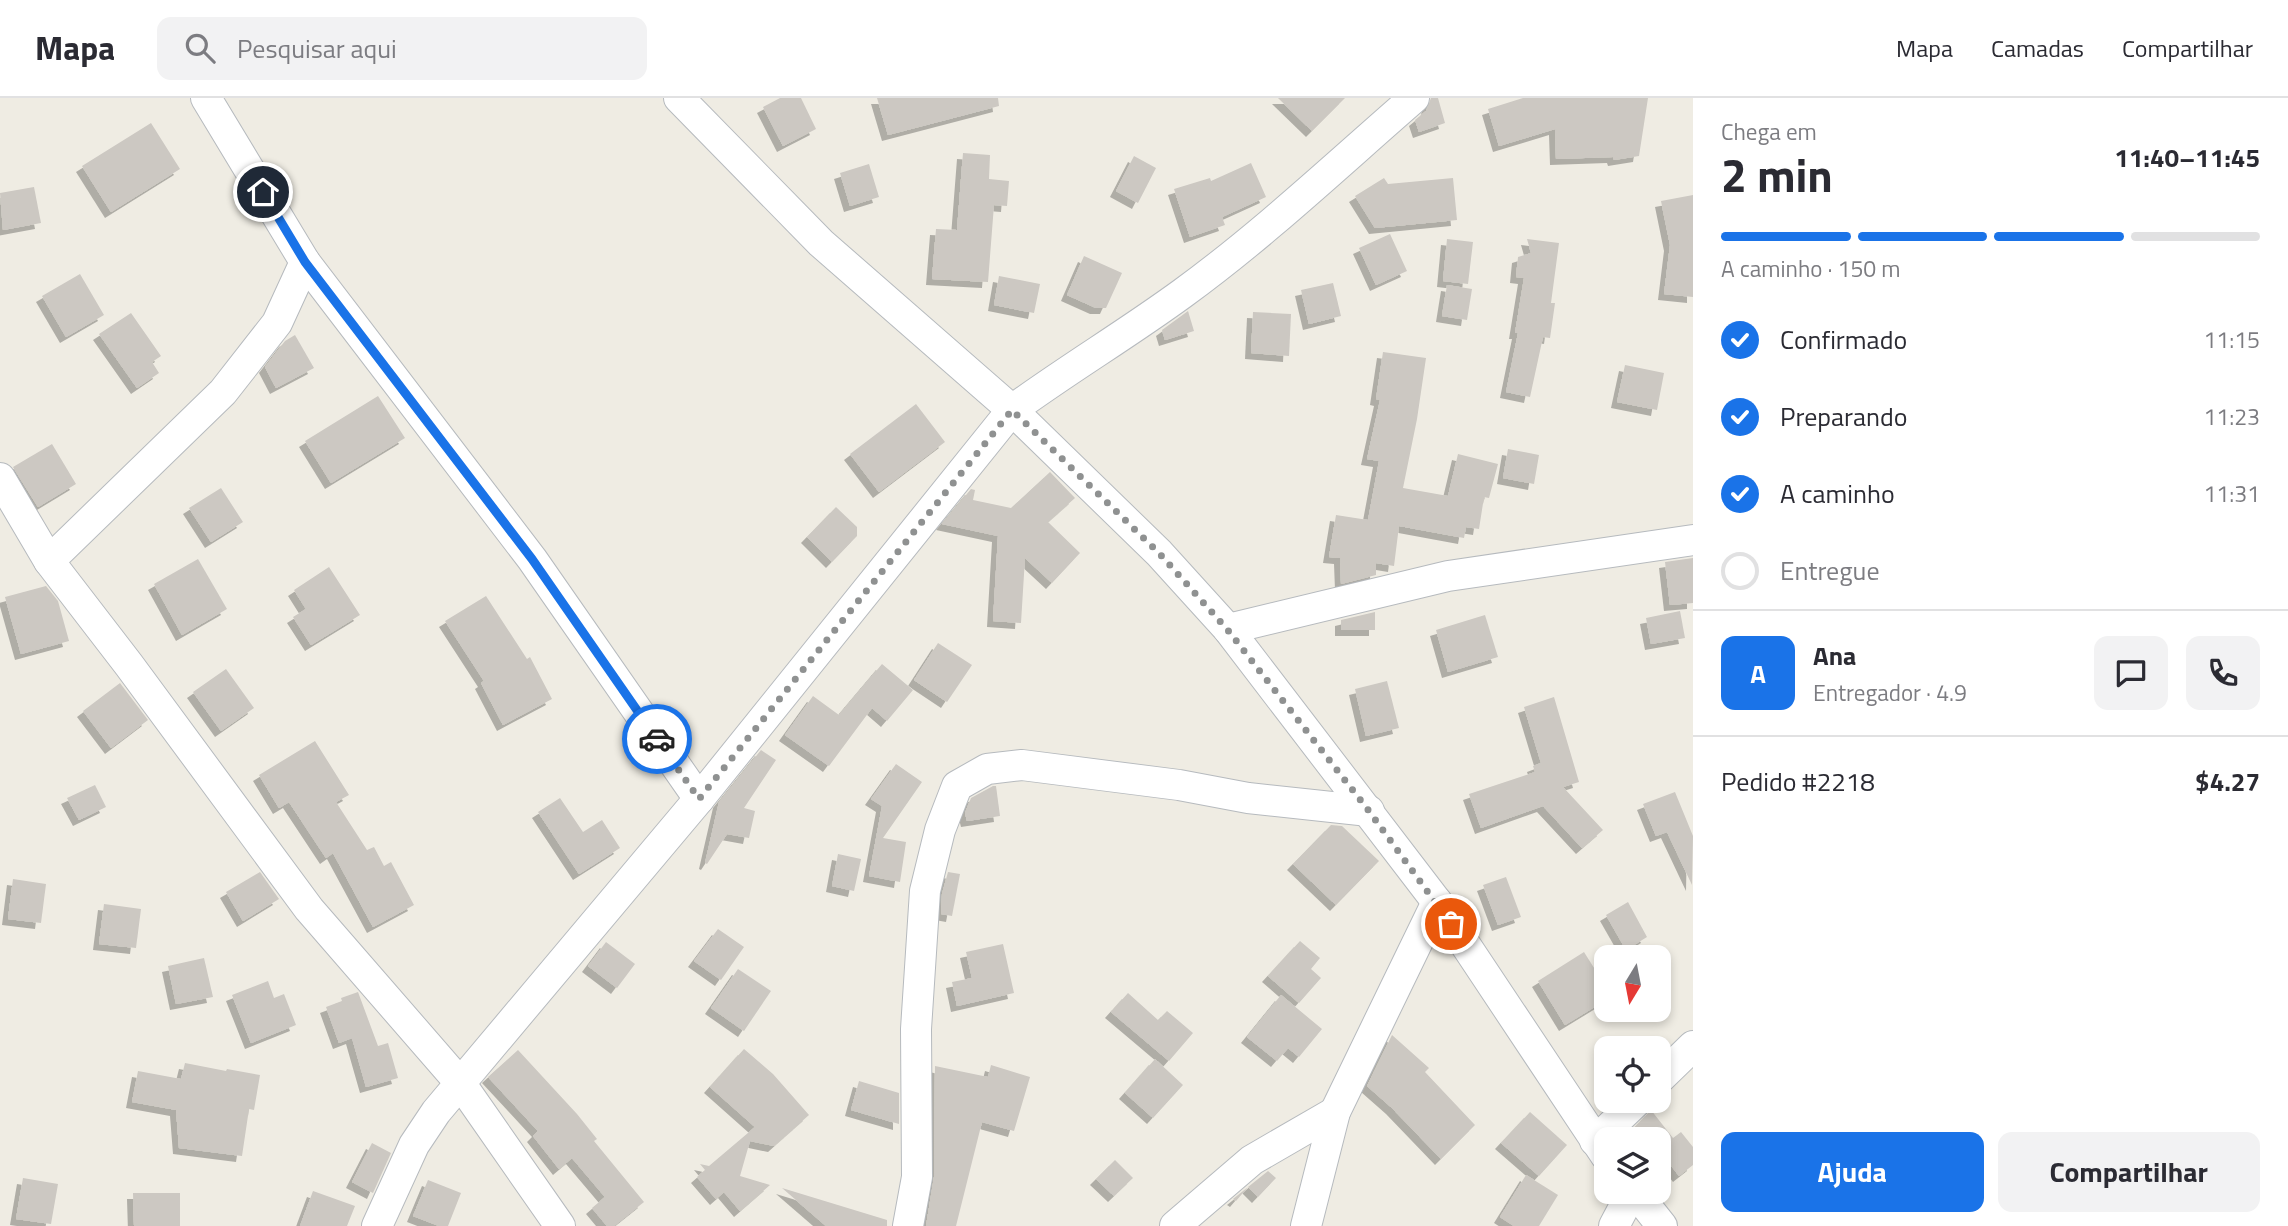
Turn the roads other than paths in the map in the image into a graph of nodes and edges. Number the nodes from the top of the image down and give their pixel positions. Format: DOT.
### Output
graph roads {
  1 [pos="206,98"];
  2 [pos="680,98"];
  3 [pos="1414,98"];
  4 [pos="305,262"];
  5 [pos="1012,410"];
  6 [pos="0,478"];
  7 [pos="1692,539"];
  8 [pos="49,561"];
  9 [pos="1227,629"];
  10 [pos="699,799"];
  11 [pos="1369,811"];
  12 [pos="1437,902"];
  13 [pos="1693,1046"];
  14 [pos="1671,1067"];
  15 [pos="461,1084"];
  16 [pos="1335,1112"];
  17 [pos="1628,1113"];
  18 [pos="1617,1127"];
  19 [pos="1594,1138"];
  20 [pos="1626,1204"];
  21 [pos="1643,1204"];
  22 [pos="377,1226"];
  23 [pos="560,1226"];
  24 [pos="908,1226"];
  25 [pos="1175,1226"];
  26 [pos="1306,1226"];
  27 [pos="1614,1226"];
  28 [pos="1662,1226"];
  1 -- 4 [label="street"];
  2 -- 5 [label="street"];
  3 -- 5 [label="street"];
  4 -- 8 [label="street"];
  4 -- 10 [label="street"];
  5 -- 9 [label="street"];
  5 -- 10 [label="street"];
  6 -- 8 [label="street"];
  7 -- 9 [label="street"];
  8 -- 15 [label="street"];
  9 -- 11 [label="street"];
  10 -- 15 [label="street"];
  11 -- 12 [label="street"];
  11 -- 24 [label="street"];
  12 -- 16 [label="street"];
  12 -- 19 [label="street"];
  13 -- 14 [label="street"];
  15 -- 22 [label="street"];
  15 -- 23 [label="street"];
  16 -- 25 [label="street"];
  16 -- 26 [label="street"];
  17 -- 18 [label="street"];
  20 -- 27 [label="street"];
  21 -- 28 [label="street"];
}
